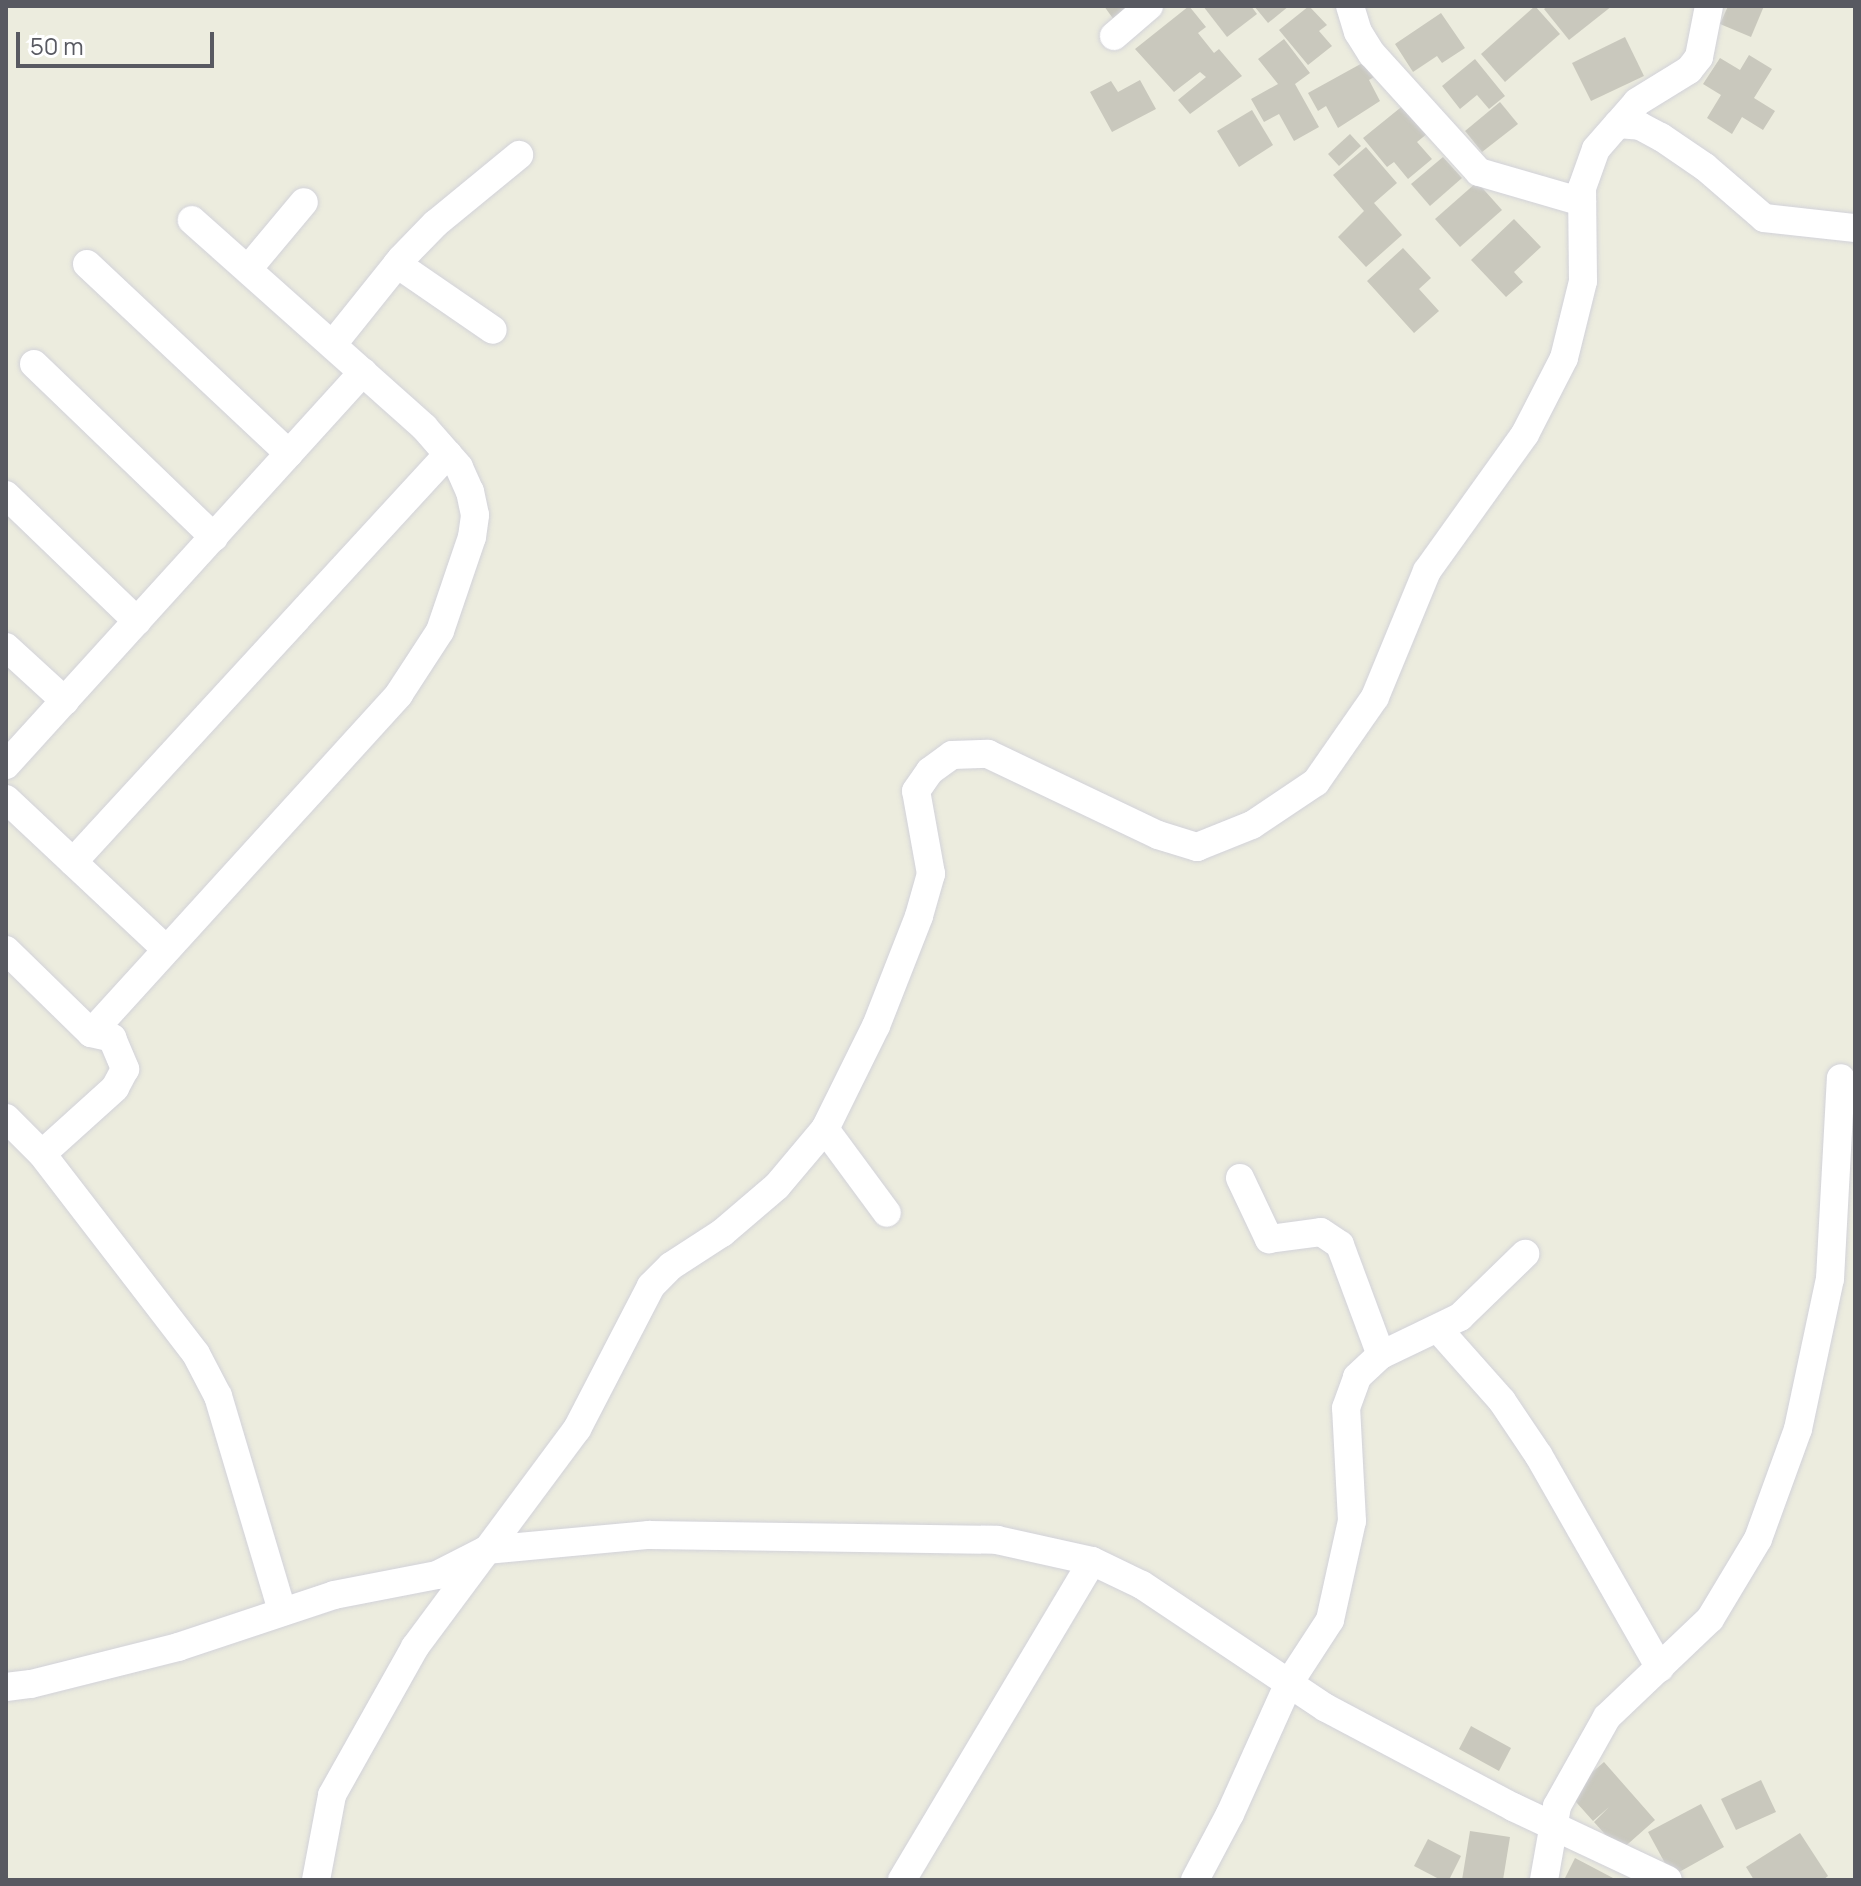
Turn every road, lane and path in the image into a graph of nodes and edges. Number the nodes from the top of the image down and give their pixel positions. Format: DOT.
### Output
graph roads {
  1 [pos="1149,6"];
  2 [pos="1350,6"];
  3 [pos="1709,6"];
  4 [pos="1114,36"];
  5 [pos="1618,124"];
  6 [pos="519,155"];
  7 [pos="304,202"];
  8 [pos="1582,202"];
  9 [pos="192,220"];
  10 [pos="1855,228"];
  11 [pos="87,264"];
  12 [pos="397,264"];
  13 [pos="248,269"];
  14 [pos="493,330"];
  15 [pos="333,344"];
  16 [pos="34,364"];
  17 [pos="363,372"];
  18 [pos="289,454"];
  19 [pos="448,454"];
  20 [pos="6,495"];
  21 [pos="214,537"];
  22 [pos="137,621"];
  23 [pos="6,647"];
  24 [pos="65,701"];
  25 [pos="6,765"];
  26 [pos="6,799"];
  27 [pos="73,862"];
  28 [pos="166,949"];
  29 [pos="6,950"];
  30 [pos="91,1033"];
  31 [pos="1841,1078"];
  32 [pos="6,1118"];
  33 [pos="825,1129"];
  34 [pos="42,1154"];
  35 [pos="1240,1178"];
  36 [pos="887,1213"];
  37 [pos="1525,1254"];
  38 [pos="1439,1330"];
  39 [pos="1381,1355"];
  40 [pos="479,1552"];
  41 [pos="1092,1561"];
  42 [pos="282,1611"];
  43 [pos="1660,1668"];
  44 [pos="1289,1683"];
  45 [pos="6,1687"];
  46 [pos="1535,1817"];
  47 [pos="316,1880"];
  48 [pos="902,1880"];
  49 [pos="1195,1880"];
  50 [pos="1544,1880"];
  51 [pos="1668,1880"];
  1 -- 4 [label="street"];
  2 -- 8 [label="street"];
  3 -- 5 [label="street"];
  5 -- 8 [label="street"];
  5 -- 10 [label="street"];
  6 -- 12 [label="street"];
  7 -- 13 [label="street"];
  8 -- 33 [label="street"];
  9 -- 13 [label="street"];
  11 -- 18 [label="street"];
  12 -- 14 [label="street"];
  12 -- 15 [label="street"];
  13 -- 15 [label="street"];
  15 -- 17 [label="street"];
  16 -- 21 [label="street"];
  17 -- 18 [label="street"];
  17 -- 19 [label="street"];
  18 -- 21 [label="street"];
  19 -- 27 [label="street"];
  19 -- 28 [label="street"];
  20 -- 22 [label="street"];
  21 -- 22 [label="street"];
  22 -- 24 [label="street"];
  23 -- 24 [label="street"];
  24 -- 25 [label="street"];
  26 -- 27 [label="street"];
  27 -- 28 [label="street"];
  28 -- 30 [label="street"];
  29 -- 30 [label="street"];
  30 -- 34 [label="street"];
  31 -- 43 [label="street"];
  32 -- 34 [label="street"];
  33 -- 36 [label="street"];
  33 -- 40 [label="street"];
  34 -- 42 [label="street"];
  35 -- 39 [label="street"];
  37 -- 38 [label="street"];
  38 -- 39 [label="street"];
  38 -- 43 [label="street"];
  39 -- 44 [label="street"];
  40 -- 41 [label="street"];
  40 -- 42 [label="street"];
  40 -- 47 [label="street"];
  41 -- 44 [label="street"];
  41 -- 48 [label="street"];
  42 -- 45 [label="street"];
  43 -- 46 [label="street"];
  44 -- 46 [label="street"];
  44 -- 49 [label="street"];
  46 -- 50 [label="street"];
  46 -- 51 [label="street"];
}
